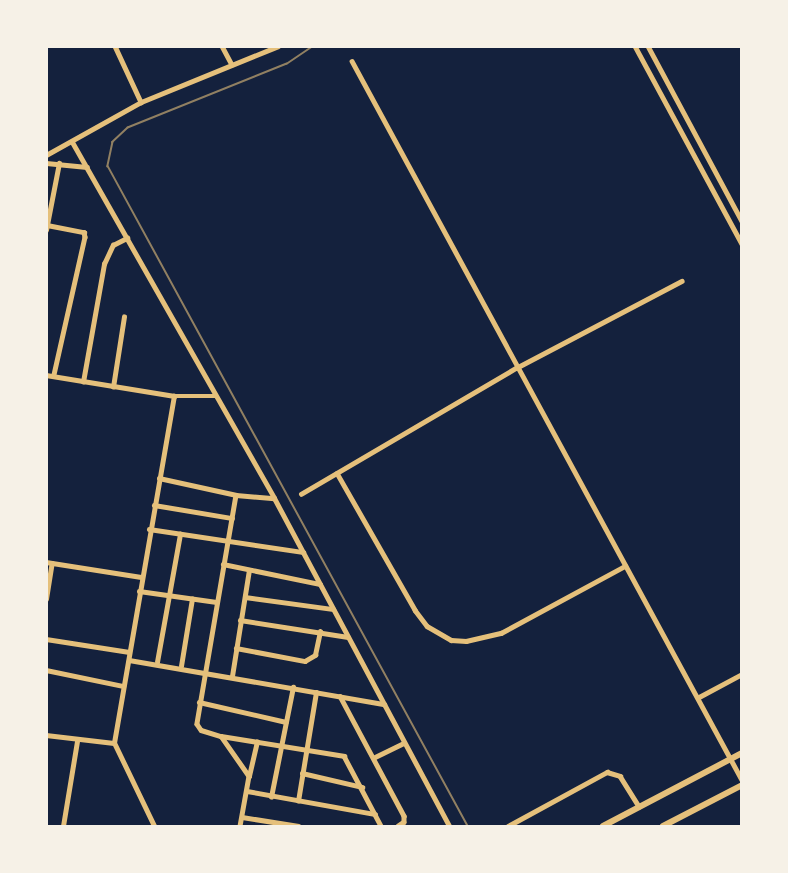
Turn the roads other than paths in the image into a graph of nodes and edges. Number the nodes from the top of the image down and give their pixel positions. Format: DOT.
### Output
graph roads {
  1 [pos="115,46"];
  2 [pos="222,46"];
  3 [pos="278,46"];
  4 [pos="635,46"];
  5 [pos="648,46"];
  6 [pos="352,61"];
  7 [pos="232,65"];
  8 [pos="141,102"];
  9 [pos="72,142"];
  10 [pos="46,156"];
  11 [pos="60,163"];
  12 [pos="46,164"];
  13 [pos="87,167"];
  14 [pos="741,221"];
  15 [pos="47,227"];
  16 [pos="127,238"];
  17 [pos="741,244"];
  18 [pos="682,281"];
  19 [pos="124,317"];
  20 [pos="516,368"];
  21 [pos="46,375"];
  22 [pos="54,375"];
  23 [pos="83,382"];
  24 [pos="113,387"];
  25 [pos="174,396"];
  26 [pos="215,396"];
  27 [pos="337,473"];
  28 [pos="159,478"];
  29 [pos="301,494"];
  30 [pos="236,495"];
  31 [pos="274,498"];
  32 [pos="154,505"];
  33 [pos="232,518"];
  34 [pos="149,529"];
  35 [pos="180,534"];
  36 [pos="229,542"];
  37 [pos="303,552"];
  38 [pos="49,563"];
  39 [pos="223,564"];
  40 [pos="625,566"];
  41 [pos="249,570"];
  42 [pos="141,578"];
  43 [pos="320,584"];
  44 [pos="139,591"];
  45 [pos="169,595"];
  46 [pos="245,597"];
  47 [pos="46,599"];
  48 [pos="192,599"];
  49 [pos="216,602"];
  50 [pos="333,609"];
  51 [pos="240,620"];
  52 [pos="320,632"];
  53 [pos="348,637"];
  54 [pos="46,639"];
  55 [pos="236,648"];
  56 [pos="129,652"];
  57 [pos="129,660"];
  58 [pos="158,662"];
  59 [pos="181,666"];
  60 [pos="46,670"];
  61 [pos="205,671"];
  62 [pos="741,674"];
  63 [pos="231,676"];
  64 [pos="123,686"];
  65 [pos="292,687"];
  66 [pos="316,692"];
  67 [pos="340,695"];
  68 [pos="699,697"];
  69 [pos="200,702"];
  70 [pos="384,704"];
  71 [pos="286,722"];
  72 [pos="46,735"];
  73 [pos="221,736"];
  74 [pos="77,741"];
  75 [pos="257,742"];
  76 [pos="114,743"];
  77 [pos="404,743"];
  78 [pos="281,747"];
  79 [pos="306,748"];
  80 [pos="741,753"];
  81 [pos="375,757"];
  82 [pos="731,759"];
  83 [pos="302,773"];
  84 [pos="249,776"];
  85 [pos="741,780"];
  86 [pos="741,785"];
  87 [pos="362,787"];
  88 [pos="247,791"];
  89 [pos="271,797"];
  90 [pos="298,801"];
  91 [pos="639,806"];
  92 [pos="375,814"];
  93 [pos="242,817"];
  94 [pos="63,826"];
  95 [pos="154,826"];
  96 [pos="240,826"];
  97 [pos="298,826"];
  98 [pos="381,826"];
  99 [pos="398,826"];
  100 [pos="449,826"];
  101 [pos="508,826"];
  102 [pos="603,826"];
  103 [pos="663,826"];
  1 -- 8 [label="street"];
  2 -- 7 [label="street"];
  3 -- 7 [label="street"];
  4 -- 17 [label="street"];
  5 -- 14 [label="street"];
  6 -- 20 [label="street"];
  7 -- 8 [label="street"];
  8 -- 9 [label="street"];
  9 -- 10 [label="street"];
  9 -- 13 [label="street"];
  11 -- 12 [label="street"];
  11 -- 13 [label="street"];
  11 -- 15 [label="street"];
  13 -- 16 [label="street"];
  15 -- 22 [label="street"];
  16 -- 23 [label="street"];
  16 -- 26 [label="street"];
  18 -- 20 [label="street"];
  19 -- 24 [label="street"];
  20 -- 27 [label="street"];
  20 -- 40 [label="street"];
  21 -- 22 [label="street"];
  22 -- 23 [label="street"];
  23 -- 24 [label="street"];
  24 -- 25 [label="street"];
  25 -- 26 [label="street"];
  25 -- 28 [label="street"];
  26 -- 31 [label="street"];
  27 -- 29 [label="street"];
  27 -- 40 [label="street"];
  28 -- 30 [label="street"];
  28 -- 32 [label="street"];
  30 -- 31 [label="street"];
  30 -- 33 [label="street"];
  31 -- 37 [label="street"];
  32 -- 33 [label="street"];
  32 -- 34 [label="street"];
  33 -- 36 [label="street"];
  34 -- 35 [label="street"];
  34 -- 42 [label="street"];
  35 -- 36 [label="street"];
  35 -- 45 [label="street"];
  36 -- 37 [label="street"];
  36 -- 39 [label="street"];
  37 -- 43 [label="street"];
  38 -- 42 [label="street"];
  38 -- 47 [label="street"];
  39 -- 41 [label="street"];
  39 -- 49 [label="street"];
  40 -- 68 [label="street"];
  41 -- 43 [label="street"];
  41 -- 46 [label="street"];
  42 -- 44 [label="street"];
  43 -- 50 [label="street"];
  44 -- 45 [label="street"];
  44 -- 56 [label="street"];
  45 -- 48 [label="street"];
  45 -- 58 [label="street"];
  46 -- 50 [label="street"];
  46 -- 51 [label="street"];
  48 -- 49 [label="street"];
  48 -- 59 [label="street"];
  49 -- 61 [label="street"];
  50 -- 53 [label="street"];
  51 -- 52 [label="street"];
  51 -- 55 [label="street"];
  52 -- 53 [label="street"];
  52 -- 55 [label="street"];
  53 -- 70 [label="street"];
  54 -- 56 [label="street"];
  55 -- 63 [label="street"];
  56 -- 57 [label="street"];
  57 -- 58 [label="street"];
  57 -- 64 [label="street"];
  58 -- 59 [label="street"];
  59 -- 61 [label="street"];
  60 -- 64 [label="street"];
  61 -- 63 [label="street"];
  61 -- 69 [label="street"];
  62 -- 68 [label="street"];
  63 -- 65 [label="street"];
  64 -- 76 [label="street"];
  65 -- 66 [label="street"];
  65 -- 71 [label="street"];
  66 -- 67 [label="street"];
  66 -- 79 [label="street"];
  67 -- 70 [label="street"];
  67 -- 81 [label="street"];
  68 -- 82 [label="street"];
  69 -- 71 [label="street"];
  69 -- 73 [label="street"];
  70 -- 77 [label="street"];
  71 -- 78 [label="street"];
  72 -- 74 [label="street"];
  73 -- 75 [label="street"];
  73 -- 84 [label="street"];
  74 -- 76 [label="street"];
  74 -- 94 [label="street"];
  75 -- 78 [label="street"];
  75 -- 84 [label="street"];
  76 -- 95 [label="street"];
  77 -- 81 [label="street"];
  77 -- 100 [label="street"];
  78 -- 79 [label="street"];
  78 -- 89 [label="street"];
  79 -- 83 [label="street"];
  79 -- 87 [label="street"];
  80 -- 82 [label="main road"];
  81 -- 99 [label="street"];
  82 -- 85 [label="street"];
  82 -- 91 [label="main road"];
  83 -- 87 [label="street"];
  83 -- 90 [label="street"];
  84 -- 88 [label="street"];
  86 -- 103 [label="main road"];
  87 -- 92 [label="street"];
  88 -- 89 [label="street"];
  88 -- 93 [label="street"];
  89 -- 90 [label="street"];
  90 -- 92 [label="street"];
  91 -- 101 [label="street"];
  91 -- 102 [label="main road"];
  92 -- 98 [label="street"];
  93 -- 96 [label="street"];
  93 -- 97 [label="street"];
}
